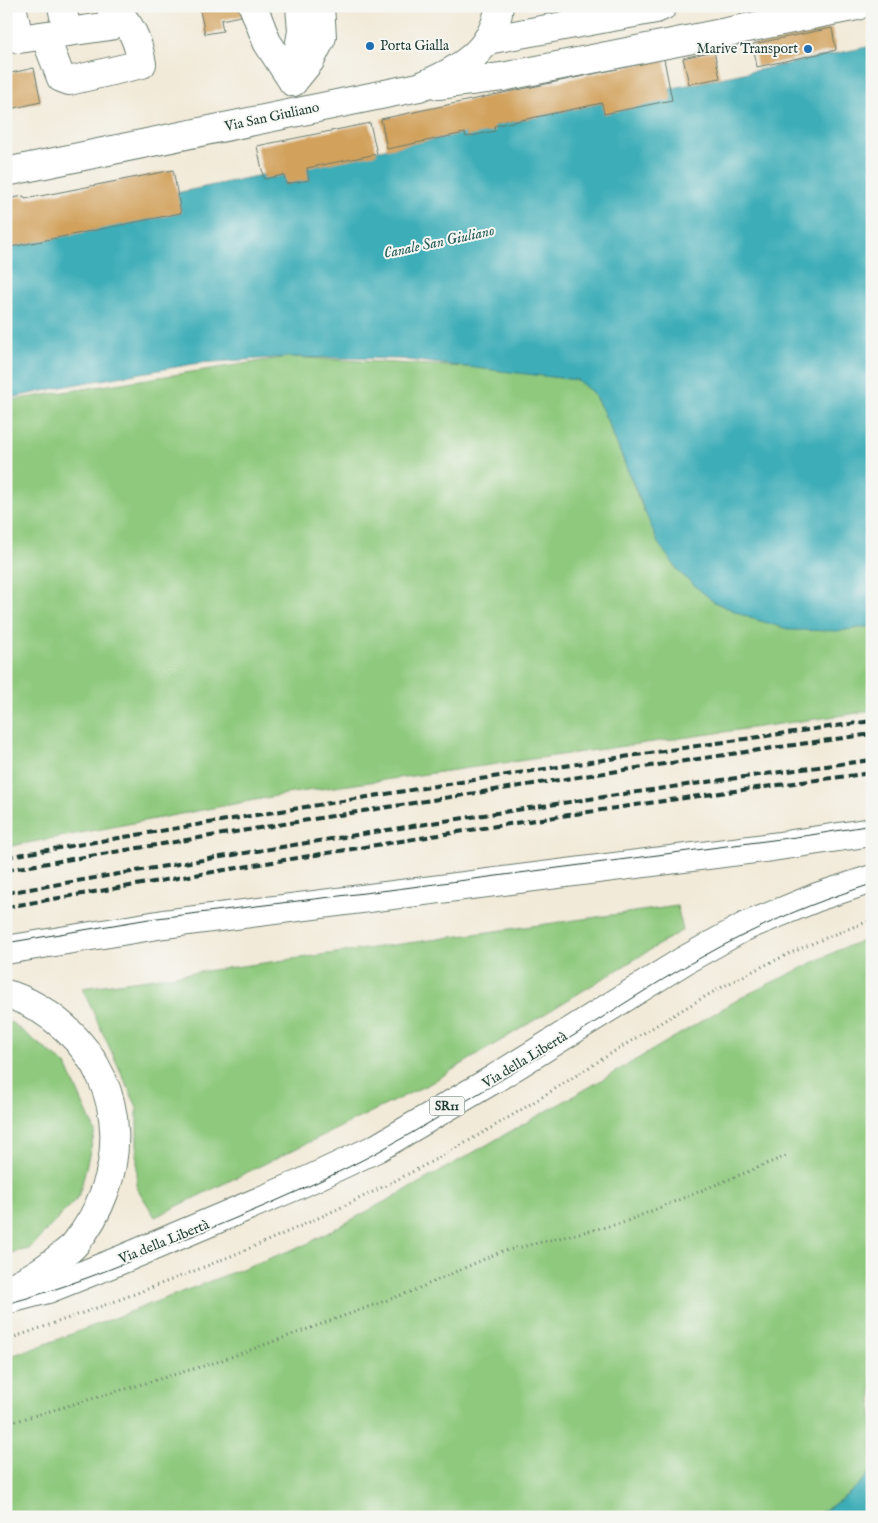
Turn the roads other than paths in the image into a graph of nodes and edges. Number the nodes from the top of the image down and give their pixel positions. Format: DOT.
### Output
graph roads {
  1 [pos="12,6"];
  2 [pos="253,6"];
  3 [pos="262,6"];
  4 [pos="300,6"];
  5 [pos="320,6"];
  6 [pos="499,6"];
  7 [pos="663,6"];
  8 [pos="856,6"];
  9 [pos="113,7"];
  10 [pos="58,25"];
  11 [pos="487,40"];
  12 [pos="267,42"];
  13 [pos="293,82"];
  14 [pos="419,87"];
  15 [pos="6,172"];
  16 [pos="872,832"];
  17 [pos="872,879"];
  18 [pos="6,950"];
  19 [pos="6,994"];
  20 [pos="6,1290"];
  21 [pos="6,1300"];
  1 -- 10 [label="main road"];
  2 -- 12 [label="main road"];
  3 -- 12 [label="main road"];
  4 -- 13 [label="main road"];
  5 -- 13 [label="main road"];
  6 -- 11 [label="main road, Via San Giuliano"];
  7 -- 11 [label="main road"];
  8 -- 14 [label="main road"];
  9 -- 10 [label="main road"];
  9 -- 10 [label="main road"];
  11 -- 14 [label="main road, Via San Giuliano"];
  12 -- 13 [label="main road"];
  14 -- 15 [label="main road, Via San Giuliano"];
  16 -- 18 [label="main road"];
  17 -- 21 [label="main road, Via della Libertà / SR11"];
  19 -- 20 [label="main road"];
}
